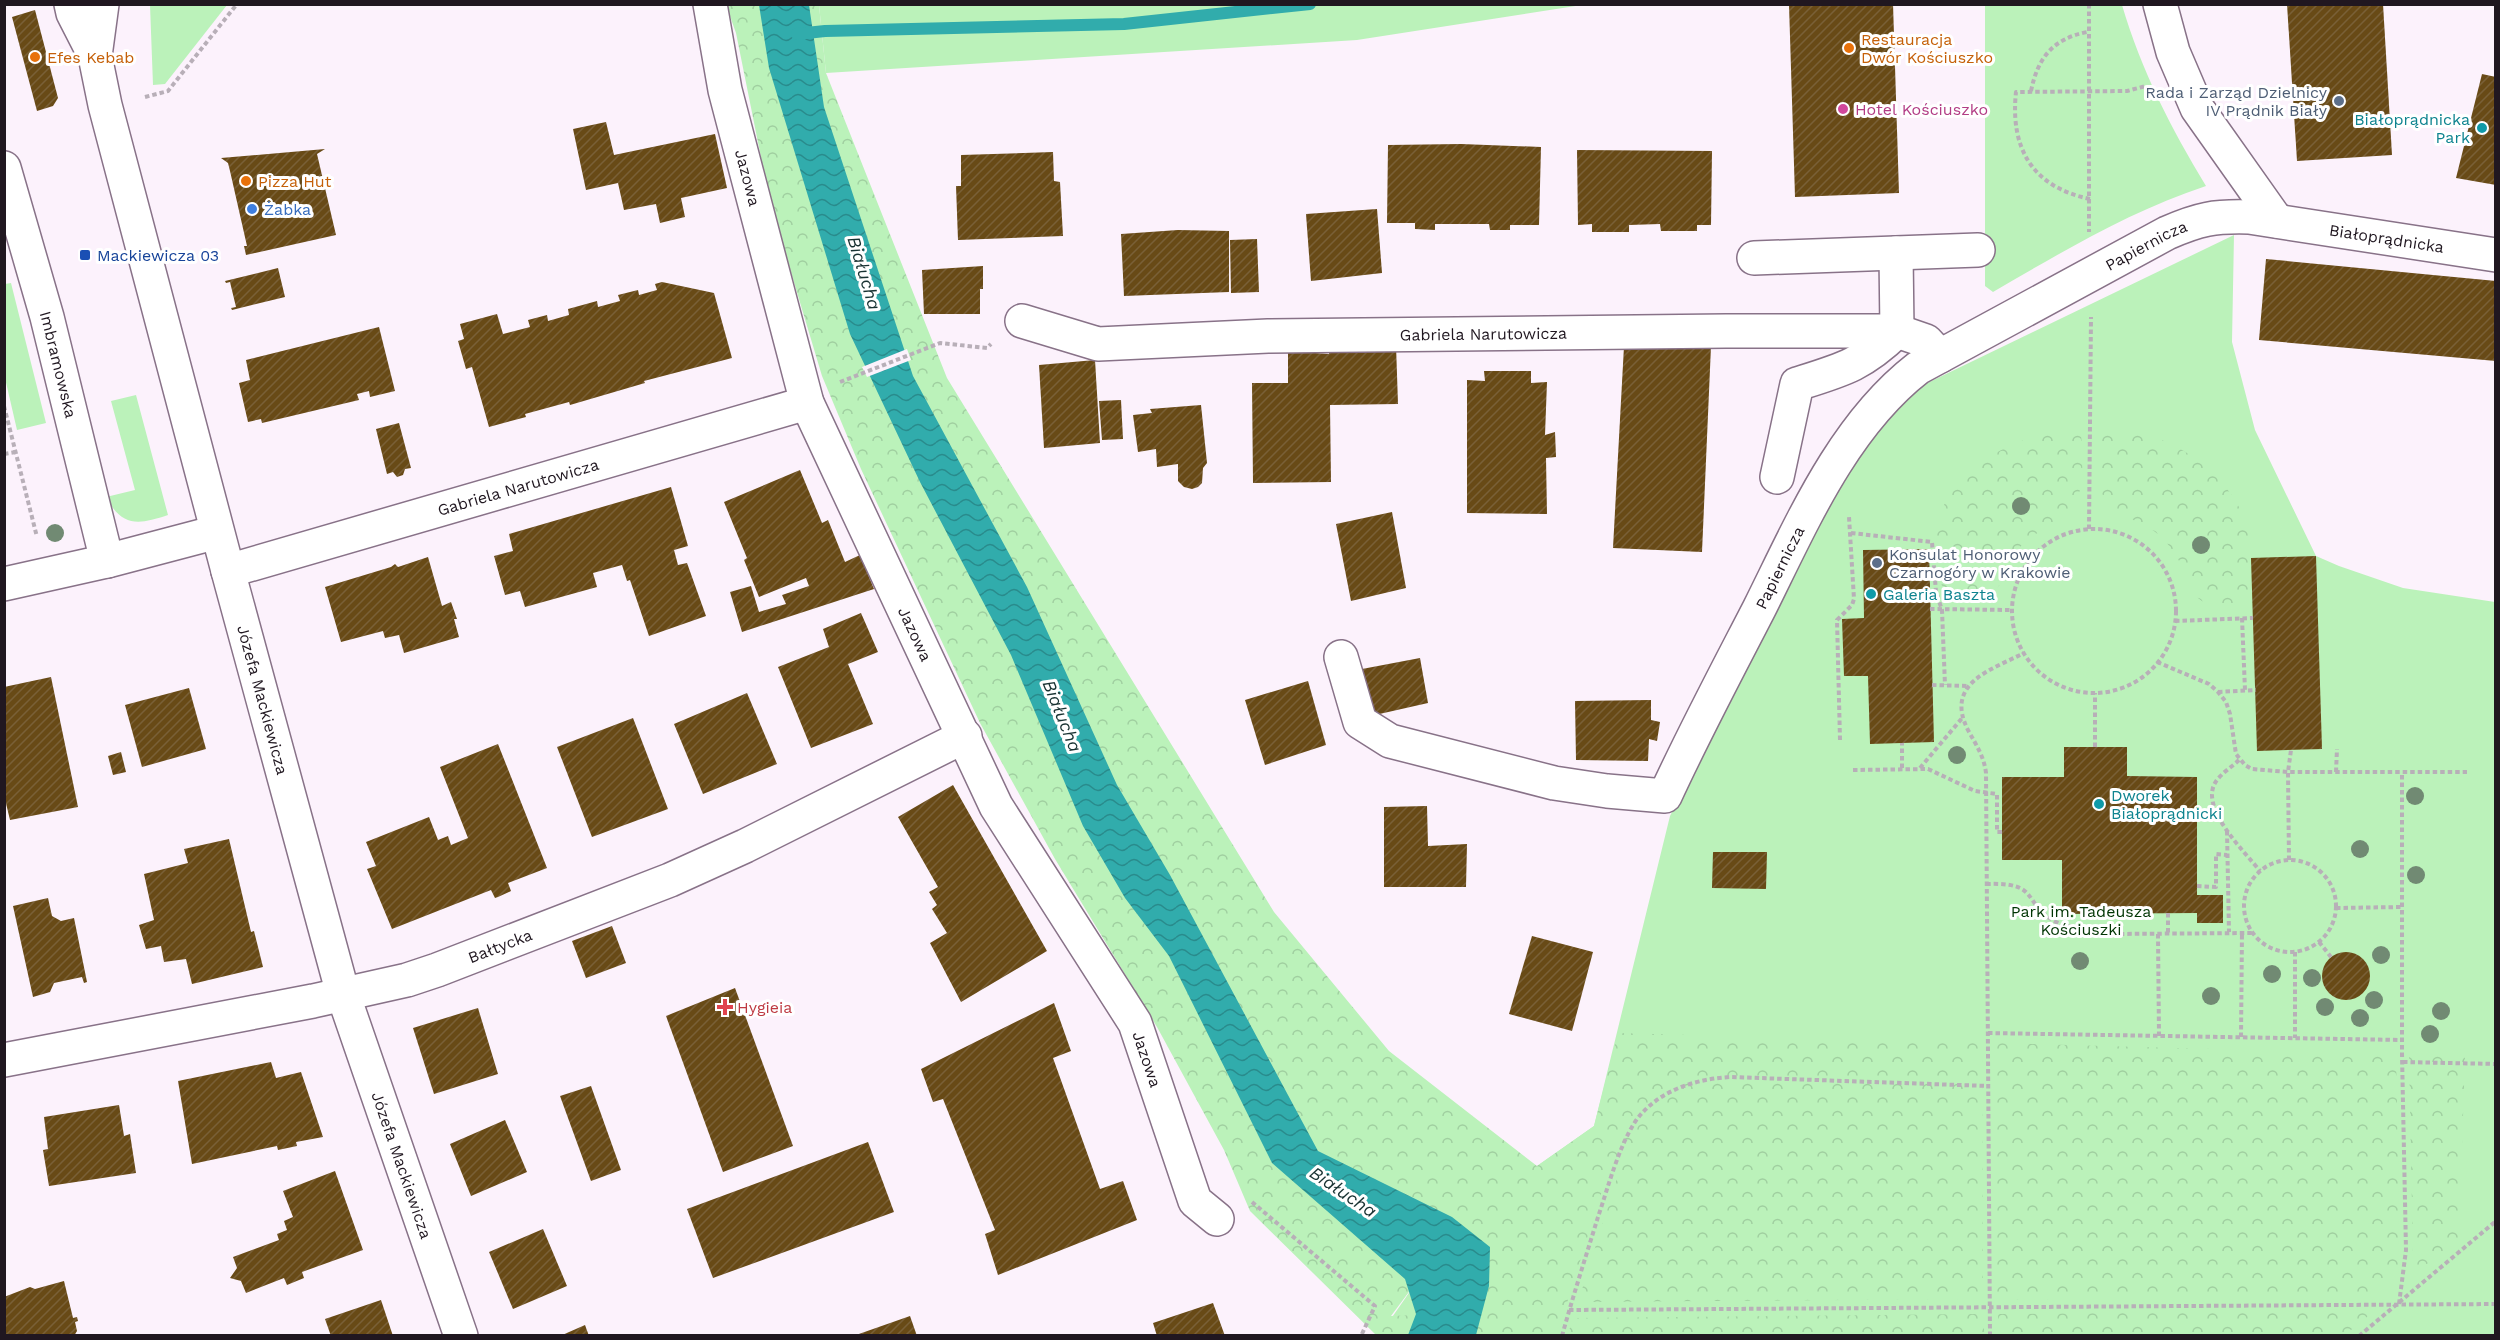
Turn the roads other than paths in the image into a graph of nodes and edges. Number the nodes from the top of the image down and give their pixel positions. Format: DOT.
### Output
graph roads {
  1 [pos="71,4"];
  2 [pos="102,4"];
  3 [pos="711,4"];
  4 [pos="2160,4"];
  5 [pos="94,56"];
  6 [pos="4,168"];
  7 [pos="2277,221"];
  8 [pos="1978,250"];
  9 [pos="1896,253"];
  10 [pos="2496,255"];
  11 [pos="1754,258"];
  12 [pos="1022,321"];
  13 [pos="1897,331"];
  14 [pos="1940,356"];
  15 [pos="807,403"];
  16 [pos="1777,477"];
  17 [pos="217,532"];
  18 [pos="107,561"];
  19 [pos="228,571"];
  20 [pos="4,584"];
  21 [pos="1341,657"];
  22 [pos="965,736"];
  23 [pos="343,994"];
  24 [pos="4,1060"];
  25 [pos="1217,1219"];
  26 [pos="461,1335"];
  1 -- 5 [label="street, Józefa Mackiewicza"];
  2 -- 5 [label="street, Józefa Mackiewicza"];
  3 -- 15 [label="street, Jazowa"];
  4 -- 7 [label="street"];
  5 -- 17 [label="street, Józefa Mackiewicza"];
  6 -- 18 [label="street, Imbramowska"];
  7 -- 10 [label="street, Białoprądnicka"];
  7 -- 14 [label="street, Papiernicza"];
  8 -- 9 [label="street"];
  9 -- 11 [label="street"];
  9 -- 13 [label="street"];
  12 -- 13 [label="street, Gabriela Narutowicza"];
  13 -- 14 [label="street, Gabriela Narutowicza"];
  13 -- 16 [label="street"];
  14 -- 21 [label="street, Papiernicza"];
  15 -- 19 [label="street, Gabriela Narutowicza"];
  15 -- 22 [label="street, Jazowa"];
  17 -- 18 [label="street"];
  17 -- 19 [label="street, Józefa Mackiewicza"];
  18 -- 20 [label="street"];
  19 -- 23 [label="street, Józefa Mackiewicza"];
  22 -- 23 [label="street, Bałtycka"];
  22 -- 25 [label="street, Jazowa"];
  23 -- 24 [label="street, Bałtycka"];
  23 -- 26 [label="street, Józefa Mackiewicza"];
}
